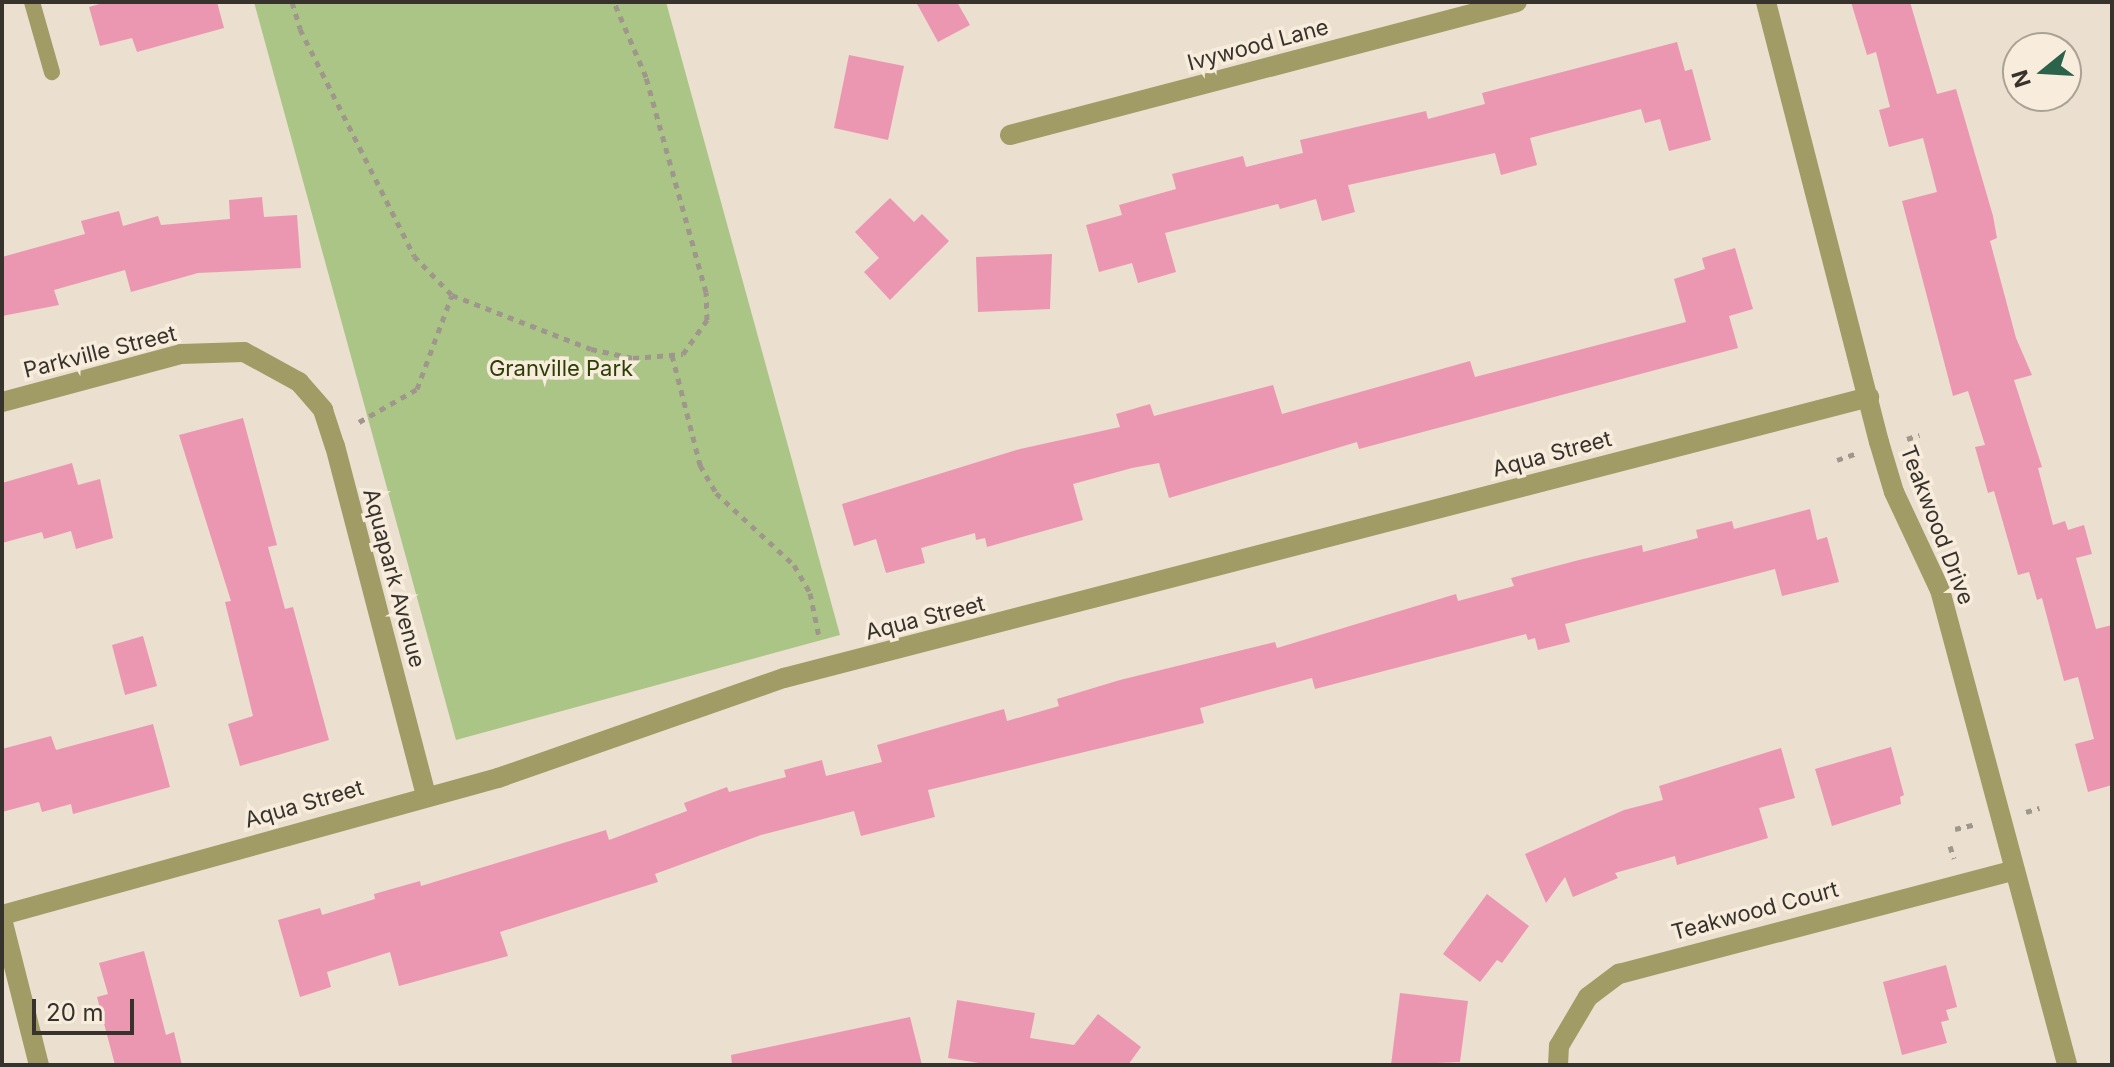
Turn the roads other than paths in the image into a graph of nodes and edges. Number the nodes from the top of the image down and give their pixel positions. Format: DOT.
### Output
graph roads {
  1 [pos="32,2"];
  2 [pos="1517,2"];
  3 [pos="1766,2"];
  4 [pos="52,72"];
  5 [pos="1010,135"];
  6 [pos="299,382"];
  7 [pos="1869,397"];
  8 [pos="2,402"];
  9 [pos="426,795"];
  10 [pos="2015,870"];
  11 [pos="2,917"];
  12 [pos="39,1065"];
  13 [pos="1558,1065"];
  14 [pos="2067,1065"];
  1 -- 4 [label="lane"];
  2 -- 5 [label="street, Ivywood Lane"];
  3 -- 7 [label="street, Teakwood Drive"];
  6 -- 8 [label="street, Parkville Street"];
  6 -- 9 [label="street, Aquapark Avenue"];
  7 -- 9 [label="street, Aqua Street"];
  7 -- 10 [label="street, Teakwood Drive"];
  9 -- 11 [label="street, Aqua Street"];
  10 -- 13 [label="street, Teakwood Court"];
  10 -- 14 [label="street, Teakwood Drive"];
  11 -- 12 [label="street"];
}
